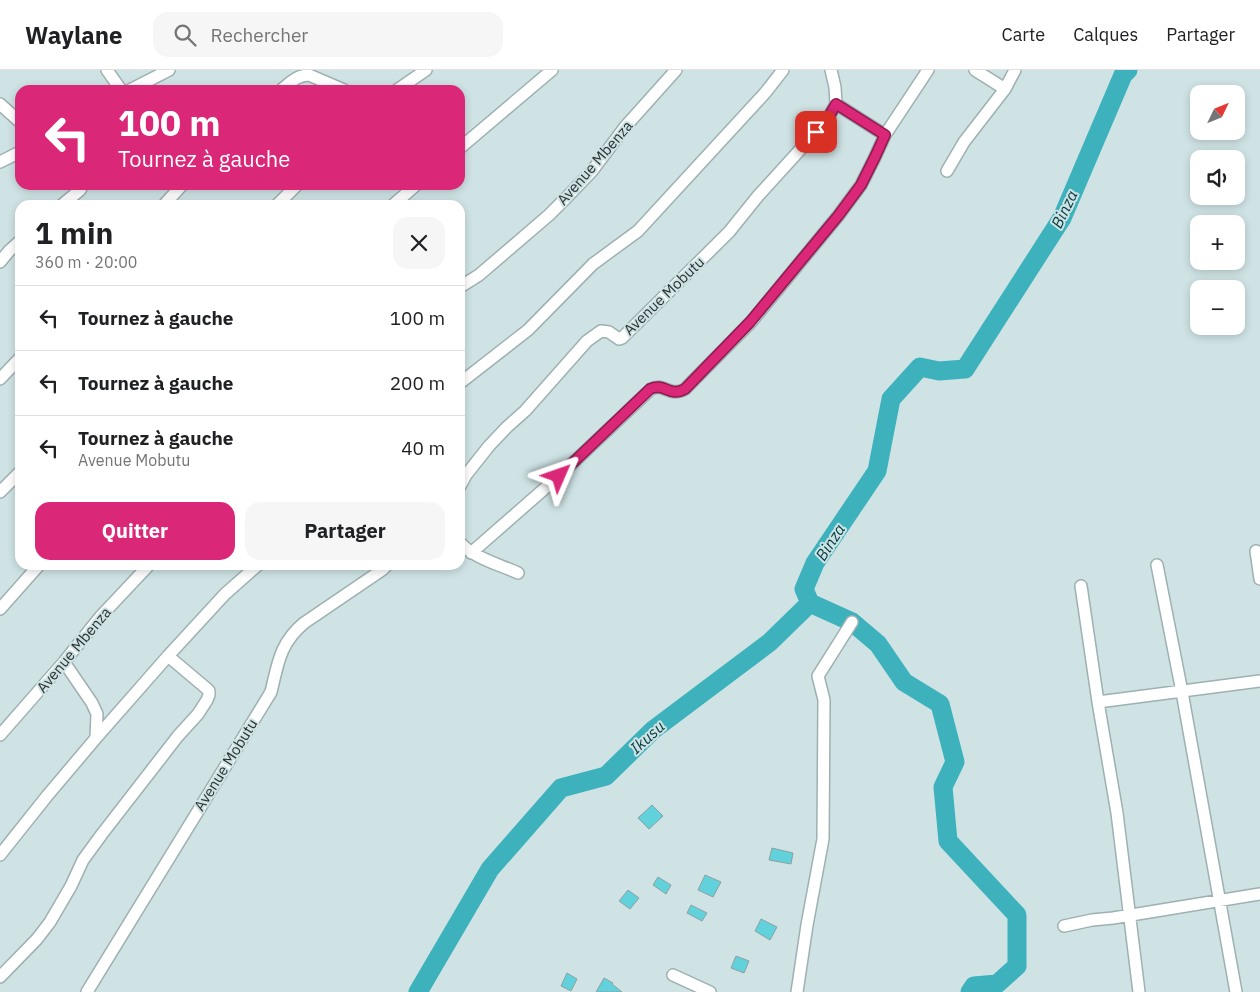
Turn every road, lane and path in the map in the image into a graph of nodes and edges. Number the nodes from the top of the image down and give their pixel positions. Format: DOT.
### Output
graph roads {
  1 [pos="107,70"];
  2 [pos="169,70"];
  3 [pos="426,70"];
  4 [pos="552,70"];
  5 [pos="676,70"];
  6 [pos="783,70"];
  7 [pos="831,70"];
  8 [pos="928,70"];
  9 [pos="975,70"];
  10 [pos="1015,70"];
  11 [pos="301,74"];
  12 [pos="118,85"];
  13 [pos="140,85"];
  14 [pos="287,85"];
  15 [pos="333,85"];
  16 [pos="404,85"];
  17 [pos="1005,89"];
  18 [pos="0,104"];
  19 [pos="836,104"];
  20 [pos="15,118"];
  21 [pos="885,135"];
  22 [pos="465,144"];
  23 [pos="15,154"];
  24 [pos="0,162"];
  25 [pos="947,171"];
  26 [pos="80,190"];
  27 [pos="178,190"];
  28 [pos="292,190"];
  29 [pos="410,190"];
  30 [pos="68,200"];
  31 [pos="168,200"];
  32 [pos="282,200"];
  33 [pos="398,200"];
  34 [pos="15,246"];
  35 [pos="0,262"];
  36 [pos="465,284"];
  37 [pos="15,363"];
  38 [pos="0,379"];
  39 [pos="465,379"];
  40 [pos="15,477"];
  41 [pos="465,477"];
  42 [pos="0,492"];
  43 [pos="465,548"];
  44 [pos="1256,551"];
  45 [pos="471,553"];
  46 [pos="1157,565"];
  47 [pos="35,570"];
  48 [pos="144,570"];
  49 [pos="252,570"];
  50 [pos="382,570"];
  51 [pos="518,573"];
  52 [pos="1260,578"];
  53 [pos="1081,586"];
  54 [pos="0,609"];
  55 [pos="852,622"];
  56 [pos="168,656"];
  57 [pos="64,662"];
  58 [pos="1260,681"];
  59 [pos="1182,692"];
  60 [pos="1098,702"];
  61 [pos="0,735"];
  62 [pos="96,738"];
  63 [pos="0,855"];
  64 [pos="1260,894"];
  65 [pos="1220,900"];
  66 [pos="1130,915"];
  67 [pos="1064,926"];
  68 [pos="673,975"];
  69 [pos="0,977"];
  70 [pos="87,992"];
  71 [pos="710,992"];
  72 [pos="796,992"];
  73 [pos="1139,992"];
  74 [pos="1236,992"];
  1 -- 12 [label="street"];
  2 -- 13 [label="street"];
  3 -- 16 [label="street"];
  4 -- 22 [label="street"];
  5 -- 36 [label="street, Avenue Mbenza"];
  6 -- 39 [label="street"];
  7 -- 19 [label="street"];
  8 -- 21 [label="street"];
  9 -- 17 [label="street"];
  10 -- 17 [label="street"];
  11 -- 14 [label="street"];
  11 -- 15 [label="street"];
  17 -- 25 [label="street"];
  18 -- 20 [label="street"];
  19 -- 21 [label="street"];
  19 -- 41 [label="street, Avenue Mobutu"];
  21 -- 45 [label="street"];
  23 -- 24 [label="street"];
  26 -- 30 [label="street"];
  27 -- 31 [label="street"];
  28 -- 32 [label="street"];
  29 -- 33 [label="street"];
  34 -- 35 [label="street"];
  37 -- 38 [label="street"];
  40 -- 42 [label="street"];
  43 -- 45 [label="street"];
  44 -- 52 [label="street"];
  45 -- 51 [label="street"];
  46 -- 59 [label="street"];
  47 -- 54 [label="street"];
  48 -- 57 [label="street, Avenue Mbenza"];
  49 -- 56 [label="street"];
  50 -- 70 [label="street, Avenue Mobutu"];
  53 -- 60 [label="street"];
  55 -- 72 [label="street"];
  56 -- 62 [label="street"];
  56 -- 69 [label="street"];
  57 -- 61 [label="street, Avenue Mbenza"];
  57 -- 62 [label="street"];
  58 -- 59 [label="street"];
  59 -- 60 [label="street"];
  59 -- 65 [label="street"];
  60 -- 66 [label="street"];
  62 -- 63 [label="street"];
  64 -- 65 [label="street"];
  65 -- 66 [label="street"];
  65 -- 74 [label="street"];
  66 -- 67 [label="street"];
  66 -- 73 [label="street"];
  68 -- 71 [label="street"];
}
